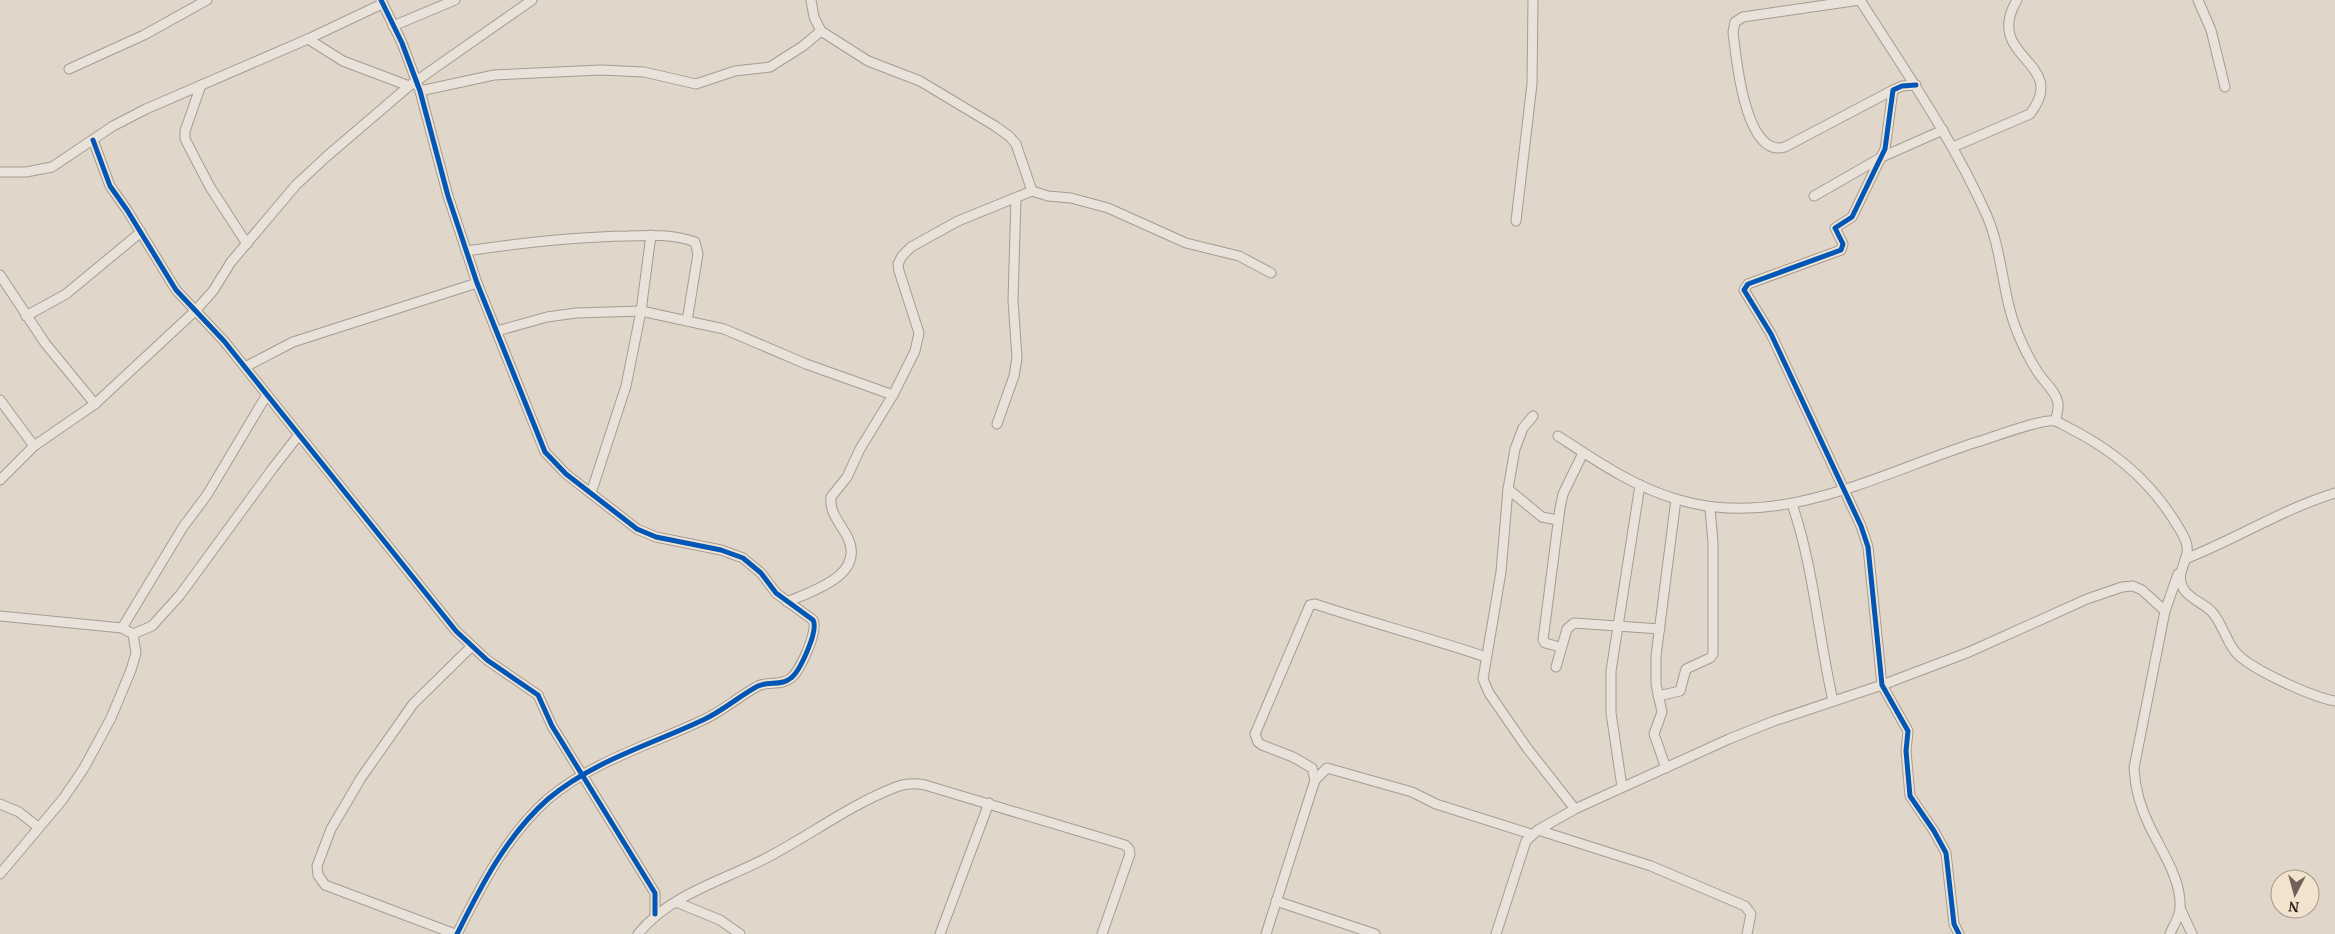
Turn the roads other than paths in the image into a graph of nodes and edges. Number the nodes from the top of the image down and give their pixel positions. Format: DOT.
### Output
graph roads {
  1 [pos="208,0"];
  2 [pos="455,0"];
  3 [pos="532,0"];
  4 [pos="1533,0"];
  5 [pos="2017,0"];
  6 [pos="2198,0"];
  7 [pos="813,1"];
  8 [pos="381,2"];
  9 [pos="393,26"];
  10 [pos="821,32"];
  11 [pos="308,40"];
  12 [pos="69,69"];
  13 [pos="413,83"];
  14 [pos="201,85"];
  15 [pos="1916,85"];
  16 [pos="2225,87"];
  17 [pos="1893,90"];
  18 [pos="420,91"];
  19 [pos="1943,130"];
  20 [pos="93,140"];
  21 [pos="1953,147"];
  22 [pos="1882,157"];
  23 [pos="0,172"];
  24 [pos="1032,191"];
  25 [pos="1814,196"];
  26 [pos="1016,198"];
  27 [pos="1516,221"];
  28 [pos="141,232"];
  29 [pos="651,235"];
  30 [pos="247,244"];
  31 [pos="466,251"];
  32 [pos="1271,273"];
  33 [pos="0,275"];
  34 [pos="477,283"];
  35 [pos="195,311"];
  36 [pos="640,311"];
  37 [pos="26,316"];
  38 [pos="688,320"];
  39 [pos="497,331"];
  40 [pos="245,367"];
  41 [pos="893,395"];
  42 [pos="266,396"];
  43 [pos="0,400"];
  44 [pos="95,404"];
  45 [pos="1532,416"];
  46 [pos="2054,421"];
  47 [pos="997,424"];
  48 [pos="298,436"];
  49 [pos="1558,436"];
  50 [pos="34,446"];
  51 [pos="1583,452"];
  52 [pos="0,480"];
  53 [pos="1640,485"];
  54 [pos="1508,489"];
  55 [pos="1844,490"];
  56 [pos="591,493"];
  57 [pos="2335,493"];
  58 [pos="1676,499"];
  59 [pos="1792,504"];
  60 [pos="1710,508"];
  61 [pos="1558,520"];
  62 [pos="2185,559"];
  63 [pos="2179,572"];
  64 [pos="787,602"];
  65 [pos="2165,611"];
  66 [pos="0,616"];
  67 [pos="1617,626"];
  68 [pos="122,628"];
  69 [pos="1660,629"];
  70 [pos="133,634"];
  71 [pos="471,647"];
  72 [pos="1560,647"];
  73 [pos="1486,657"];
  74 [pos="1556,667"];
  75 [pos="1882,686"];
  76 [pos="1658,696"];
  77 [pos="1833,701"];
  78 [pos="2335,701"];
  79 [pos="1666,768"];
  80 [pos="582,775"];
  81 [pos="1315,780"];
  82 [pos="1622,787"];
  83 [pos="989,803"];
  84 [pos="0,804"];
  85 [pos="1575,810"];
  86 [pos="38,827"];
  87 [pos="1535,832"];
  88 [pos="0,874"];
  89 [pos="676,902"];
  90 [pos="1276,902"];
  91 [pos="2180,908"];
  92 [pos="655,914"];
  93 [pos="456,934"];
  94 [pos="638,934"];
  95 [pos="740,934"];
  96 [pos="940,934"];
  97 [pos="1102,934"];
  98 [pos="1266,934"];
  99 [pos="1375,934"];
  100 [pos="1496,934"];
  101 [pos="1747,934"];
  102 [pos="1959,934"];
  103 [pos="2170,934"];
  104 [pos="2192,934"];
  1 -- 12 [label="street"];
  2 -- 9 [label="street"];
  3 -- 13 [label="street"];
  4 -- 27 [label="street"];
  5 -- 21 [label="street"];
  6 -- 16 [label="street"];
  7 -- 10 [label="street"];
  8 -- 9 [label="street"];
  8 -- 11 [label="street"];
  9 -- 13 [label="street"];
  10 -- 18 [label="street"];
  10 -- 24 [label="street"];
  11 -- 13 [label="street"];
  11 -- 14 [label="street"];
  13 -- 18 [label="street"];
  13 -- 30 [label="street"];
  14 -- 20 [label="street"];
  14 -- 30 [label="street"];
  15 -- 17 [label="street"];
  15 -- 17 [label="street"];
  15 -- 19 [label="street"];
  17 -- 22 [label="street"];
  18 -- 31 [label="street"];
  19 -- 21 [label="street"];
  19 -- 22 [label="street"];
  20 -- 23 [label="street"];
  20 -- 28 [label="street"];
  21 -- 46 [label="street"];
  22 -- 25 [label="street"];
  22 -- 55 [label="street"];
  24 -- 26 [label="street"];
  24 -- 32 [label="street"];
  26 -- 41 [label="street"];
  26 -- 47 [label="street"];
  28 -- 35 [label="street"];
  28 -- 37 [label="street"];
  29 -- 31 [label="street"];
  29 -- 36 [label="street"];
  29 -- 38 [label="street"];
  30 -- 35 [label="street"];
  31 -- 34 [label="street"];
  33 -- 37 [label="street"];
  34 -- 39 [label="street"];
  34 -- 40 [label="street"];
  35 -- 40 [label="street"];
  35 -- 44 [label="street"];
  36 -- 38 [label="street"];
  36 -- 39 [label="street"];
  36 -- 56 [label="street"];
  37 -- 44 [label="street"];
  38 -- 41 [label="street"];
  39 -- 56 [label="street"];
  40 -- 42 [label="street"];
  41 -- 64 [label="street"];
  42 -- 48 [label="street"];
  42 -- 68 [label="street"];
  43 -- 50 [label="street"];
  44 -- 50 [label="street"];
  45 -- 54 [label="street"];
  46 -- 55 [label="street"];
  46 -- 62 [label="street"];
  48 -- 70 [label="street"];
  48 -- 71 [label="street"];
  49 -- 51 [label="street"];
  50 -- 52 [label="street"];
  51 -- 53 [label="street"];
  51 -- 61 [label="street"];
  53 -- 58 [label="street"];
  53 -- 67 [label="street"];
  54 -- 61 [label="street"];
  54 -- 73 [label="street"];
  55 -- 59 [label="street"];
  55 -- 75 [label="street"];
  56 -- 64 [label="street"];
  57 -- 62 [label="street"];
  58 -- 60 [label="street"];
  58 -- 69 [label="street"];
  59 -- 60 [label="street"];
  59 -- 77 [label="street"];
  60 -- 76 [label="street"];
  61 -- 72 [label="street"];
  62 -- 63 [label="street"];
  63 -- 65 [label="street"];
  63 -- 78 [label="street"];
  64 -- 80 [label="street"];
  65 -- 75 [label="street"];
  65 -- 91 [label="street"];
  66 -- 68 [label="street"];
  67 -- 69 [label="street"];
  67 -- 72 [label="street"];
  67 -- 82 [label="street"];
  68 -- 70 [label="street"];
  69 -- 76 [label="street"];
  70 -- 86 [label="street"];
  71 -- 80 [label="street"];
  71 -- 93 [label="street"];
  72 -- 74 [label="street"];
  73 -- 81 [label="street"];
  73 -- 85 [label="street"];
  75 -- 77 [label="street"];
  75 -- 102 [label="street"];
  76 -- 79 [label="street"];
  77 -- 79 [label="street"];
  79 -- 82 [label="street"];
  80 -- 92 [label="street"];
  80 -- 93 [label="street"];
  81 -- 87 [label="street"];
  81 -- 90 [label="street"];
  82 -- 85 [label="street"];
  83 -- 89 [label="street"];
  83 -- 96 [label="street"];
  83 -- 97 [label="street"];
  84 -- 86 [label="street"];
  85 -- 87 [label="street"];
  86 -- 88 [label="street"];
  87 -- 100 [label="street"];
  87 -- 101 [label="street"];
  89 -- 92 [label="street"];
  89 -- 95 [label="street"];
  90 -- 98 [label="street"];
  90 -- 99 [label="street"];
  91 -- 103 [label="street"];
  91 -- 104 [label="street"];
  92 -- 94 [label="street"];
}
